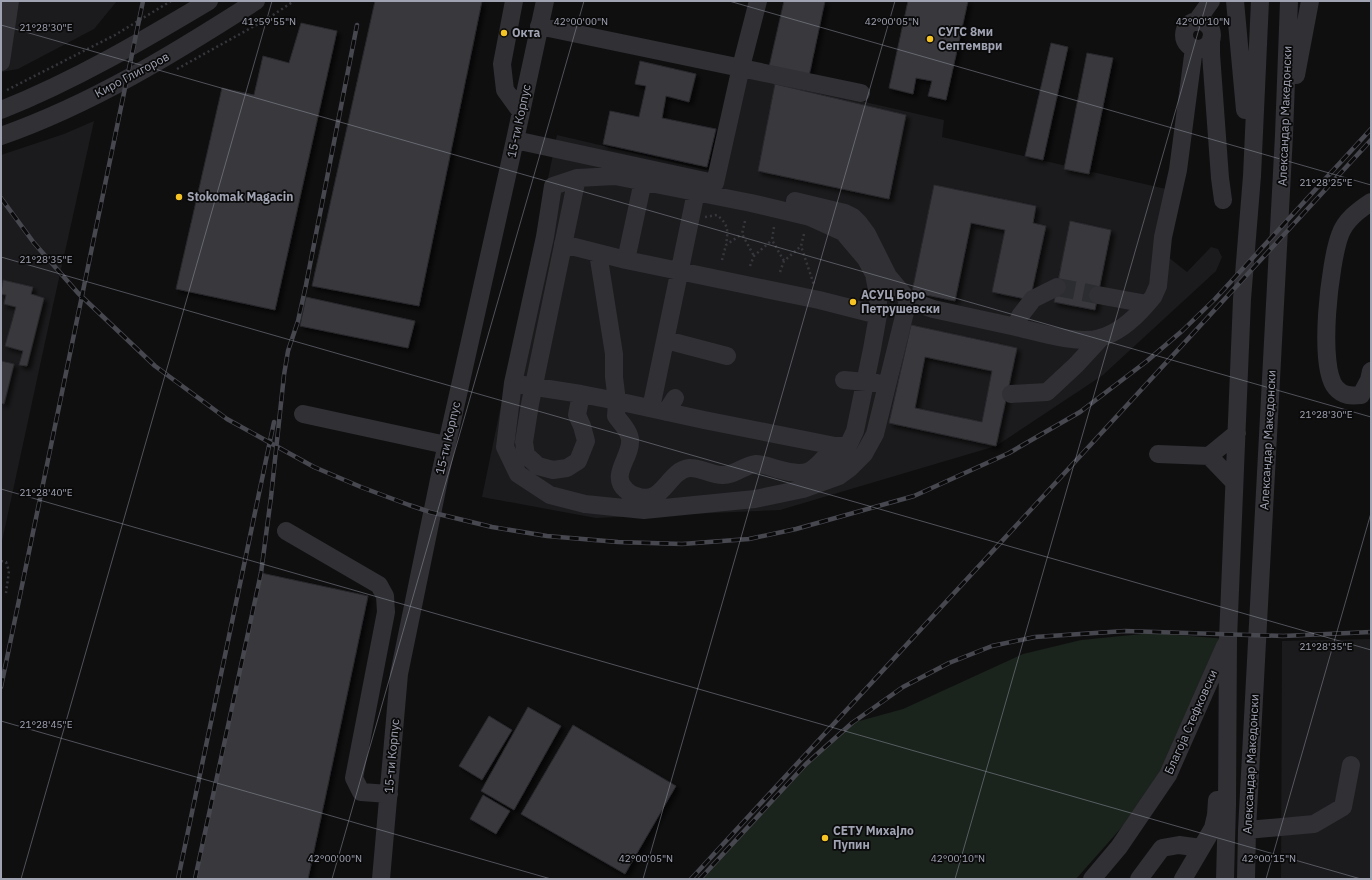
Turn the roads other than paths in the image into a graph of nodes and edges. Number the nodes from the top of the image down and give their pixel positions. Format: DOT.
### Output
graph roads {
  1 [pos="10,1"];
  2 [pos="209,1"];
  3 [pos="256,1"];
  4 [pos="514,1"];
  5 [pos="544,1"];
  6 [pos="758,1"];
  7 [pos="1212,1"];
  8 [pos="1235,1"];
  9 [pos="1260,1"];
  10 [pos="1289,1"];
  11 [pos="1310,1"];
  12 [pos="1196,22"];
  13 [pos="538,26"];
  14 [pos="1211,39"];
  15 [pos="1194,48"];
  16 [pos="1,62"];
  17 [pos="741,67"];
  18 [pos="861,93"];
  19 [pos="1,110"];
  20 [pos="521,112"];
  21 [pos="1284,135"];
  22 [pos="1,136"];
  23 [pos="515,140"];
  24 [pos="1252,176"];
  25 [pos="577,178"];
  26 [pos="643,182"];
  27 [pos="714,183"];
  28 [pos="696,192"];
  29 [pos="1223,200"];
  30 [pos="1371,202"];
  31 [pos="563,244"];
  32 [pos="598,253"];
  33 [pos="626,260"];
  34 [pos="680,272"];
  35 [pos="1057,287"];
  36 [pos="1098,295"];
  37 [pos="908,300"];
  38 [pos="1147,304"];
  39 [pos="878,315"];
  40 [pos="1016,327"];
  41 [pos="1100,339"];
  42 [pos="666,340"];
  43 [pos="727,356"];
  44 [pos="1371,370"];
  45 [pos="844,380"];
  46 [pos="865,382"];
  47 [pos="513,383"];
  48 [pos="888,384"];
  49 [pos="533,386"];
  50 [pos="581,394"];
  51 [pos="1010,394"];
  52 [pos="617,401"];
  53 [pos="664,406"];
  54 [pos="303,414"];
  55 [pos="1237,433"];
  56 [pos="446,445"];
  57 [pos="842,446"];
  58 [pos="1158,454"];
  59 [pos="1209,456"];
  60 [pos="827,480"];
  61 [pos="1234,482"];
  62 [pos="642,504"];
  63 [pos="286,531"];
  64 [pos="1228,639"];
  65 [pos="1227,747"];
  66 [pos="1352,765"];
  67 [pos="389,794"];
  68 [pos="1247,830"];
  69 [pos="1201,848"];
  70 [pos="381,879"];
  71 [pos="1092,879"];
  72 [pos="1140,879"];
  73 [pos="1183,879"];
  74 [pos="1225,879"];
  75 [pos="1246,879"];
  1 -- 16 [label="street"];
  2 -- 19 [label="street"];
  3 -- 22 [label="street, Киро Глигоров"];
  4 -- 20 [label="street"];
  5 -- 13 [label="street, 15-ти Корпус"];
  6 -- 17 [label="street"];
  7 -- 12 [label="street"];
  8 -- 24 [label="street"];
  9 -- 24 [label="street, Александар Македонски"];
  10 -- 21 [label="street, Александар Македонски"];
  11 -- 21 [label="street"];
  12 -- 14 [label="street"];
  12 -- 15 [label="street"];
  13 -- 17 [label="street"];
  13 -- 20 [label="street, 15-ти Корпус"];
  14 -- 15 [label="street"];
  14 -- 29 [label="street"];
  15 -- 38 [label="street"];
  17 -- 18 [label="street"];
  17 -- 27 [label="street"];
  20 -- 23 [label="street, 15-ти Корпус"];
  21 -- 68 [label="street, Александар Македонски"];
  23 -- 27 [label="street"];
  23 -- 56 [label="street, 15-ти Корпус"];
  24 -- 55 [label="street, Александар Македонски"];
  25 -- 26 [label="street"];
  25 -- 31 [label="street"];
  25 -- 47 [label="street"];
  26 -- 28 [label="street"];
  26 -- 33 [label="street"];
  27 -- 37 [label="street"];
  28 -- 34 [label="street"];
  28 -- 39 [label="street"];
  30 -- 44 [label="street"];
  31 -- 32 [label="street"];
  31 -- 49 [label="street"];
  32 -- 33 [label="street"];
  32 -- 52 [label="street"];
  33 -- 34 [label="street"];
  34 -- 39 [label="street"];
  34 -- 42 [label="street"];
  35 -- 40 [label="street"];
  36 -- 38 [label="street"];
  37 -- 40 [label="street"];
  37 -- 48 [label="street"];
  38 -- 41 [label="street"];
  39 -- 46 [label="street"];
  40 -- 41 [label="street"];
  41 -- 51 [label="street"];
  42 -- 43 [label="street"];
  42 -- 53 [label="street"];
  45 -- 46 [label="street"];
  46 -- 48 [label="street"];
  46 -- 57 [label="street"];
  47 -- 49 [label="street"];
  47 -- 62 [label="street"];
  48 -- 60 [label="street"];
  49 -- 50 [label="street"];
  49 -- 50 [label="street"];
  50 -- 52 [label="street"];
  52 -- 53 [label="street"];
  52 -- 62 [label="street"];
  53 -- 57 [label="street"];
  54 -- 56 [label="street"];
  55 -- 59 [label="street"];
  55 -- 61 [label="street, Александар Македонски"];
  56 -- 67 [label="street, 15-ти Корпус"];
  57 -- 60 [label="street"];
  57 -- 62 [label="street"];
  58 -- 59 [label="street"];
  59 -- 61 [label="street"];
  60 -- 62 [label="street"];
  61 -- 64 [label="street, Александар Македонски"];
  63 -- 67 [label="street"];
  64 -- 65 [label="street, Александар Македонски"];
  64 -- 71 [label="street, Благоја Стефковски"];
  65 -- 69 [label="street"];
  65 -- 74 [label="street, Александар Македонски"];
  66 -- 68 [label="street"];
  67 -- 70 [label="street, 15-ти Корпус"];
  68 -- 75 [label="street, Александар Македонски"];
  69 -- 72 [label="street"];
  69 -- 73 [label="street"];
}
